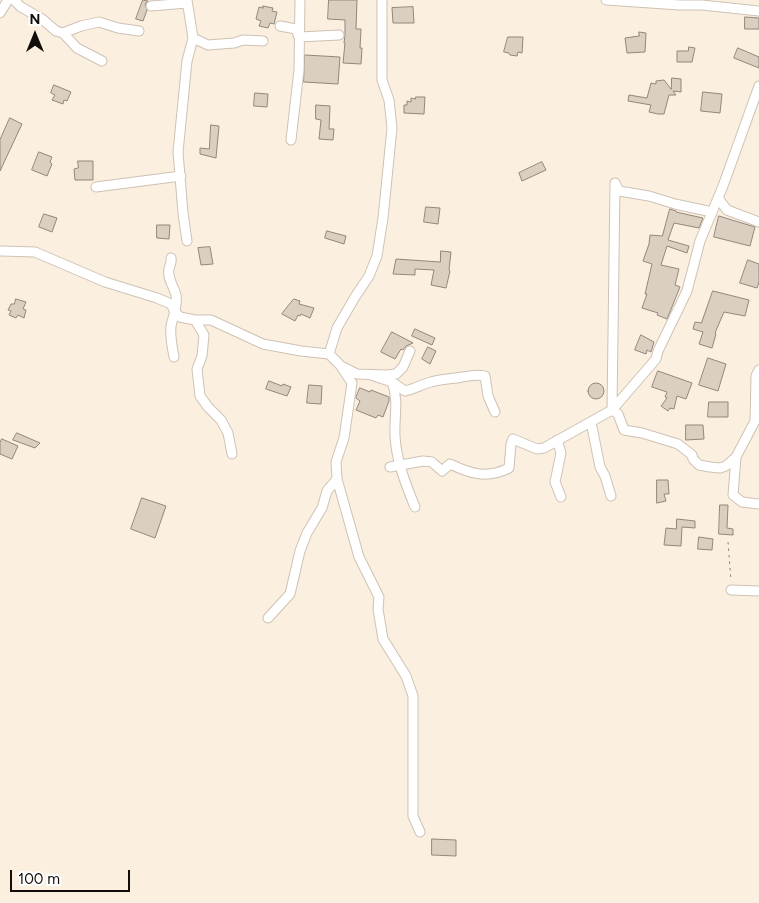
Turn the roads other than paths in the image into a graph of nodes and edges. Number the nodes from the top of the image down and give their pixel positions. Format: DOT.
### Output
graph roads {
  1 [pos="8,0"];
  2 [pos="14,0"];
  3 [pos="300,0"];
  4 [pos="382,0"];
  5 [pos="606,0"];
  6 [pos="187,1"];
  7 [pos="151,6"];
  8 [pos="759,11"];
  9 [pos="0,13"];
  10 [pos="280,26"];
  11 [pos="139,31"];
  12 [pos="63,33"];
  13 [pos="339,35"];
  14 [pos="299,37"];
  15 [pos="193,38"];
  16 [pos="264,41"];
  17 [pos="102,61"];
  18 [pos="759,86"];
  19 [pos="291,140"];
  20 [pos="181,176"];
  21 [pos="96,186"];
  22 [pos="718,198"];
  23 [pos="712,212"];
  24 [pos="759,222"];
  25 [pos="187,241"];
  26 [pos="1,251"];
  27 [pos="171,258"];
  28 [pos="175,312"];
  29 [pos="195,320"];
  30 [pos="410,351"];
  31 [pos="329,354"];
  32 [pos="174,357"];
  33 [pos="340,366"];
  34 [pos="759,370"];
  35 [pos="371,375"];
  36 [pos="392,382"];
  37 [pos="612,410"];
  38 [pos="495,412"];
  39 [pos="591,422"];
  40 [pos="557,440"];
  41 [pos="232,454"];
  42 [pos="736,457"];
  43 [pos="401,466"];
  44 [pos="390,468"];
  45 [pos="337,479"];
  46 [pos="611,496"];
  47 [pos="561,497"];
  48 [pos="759,504"];
  49 [pos="415,507"];
  50 [pos="731,590"];
  51 [pos="759,591"];
  52 [pos="268,618"];
  53 [pos="420,832"];
  1 -- 9 [label="street"];
  2 -- 12 [label="street"];
  3 -- 14 [label="street"];
  4 -- 31 [label="street"];
  5 -- 8 [label="street"];
  6 -- 7 [label="street"];
  6 -- 15 [label="street"];
  10 -- 14 [label="street"];
  11 -- 12 [label="street"];
  12 -- 17 [label="street"];
  13 -- 14 [label="street"];
  14 -- 19 [label="street"];
  15 -- 16 [label="street"];
  15 -- 20 [label="street"];
  18 -- 22 [label="street"];
  20 -- 21 [label="street"];
  20 -- 25 [label="street"];
  22 -- 23 [label="street"];
  22 -- 24 [label="street"];
  23 -- 37 [label="street"];
  23 -- 37 [label="street"];
  26 -- 28 [label="street"];
  27 -- 28 [label="street"];
  28 -- 29 [label="street"];
  28 -- 32 [label="street"];
  29 -- 31 [label="street"];
  29 -- 41 [label="street"];
  30 -- 35 [label="street"];
  31 -- 33 [label="street"];
  33 -- 35 [label="street"];
  33 -- 45 [label="street"];
  34 -- 42 [label="street"];
  35 -- 36 [label="street"];
  36 -- 38 [label="street"];
  36 -- 43 [label="street"];
  37 -- 39 [label="street"];
  37 -- 42 [label="street"];
  39 -- 40 [label="street"];
  39 -- 46 [label="street"];
  40 -- 43 [label="street"];
  40 -- 47 [label="street"];
  42 -- 48 [label="street"];
  43 -- 44 [label="street"];
  43 -- 49 [label="street"];
  45 -- 52 [label="street"];
  45 -- 53 [label="street"];
  50 -- 51 [label="street"];
}
